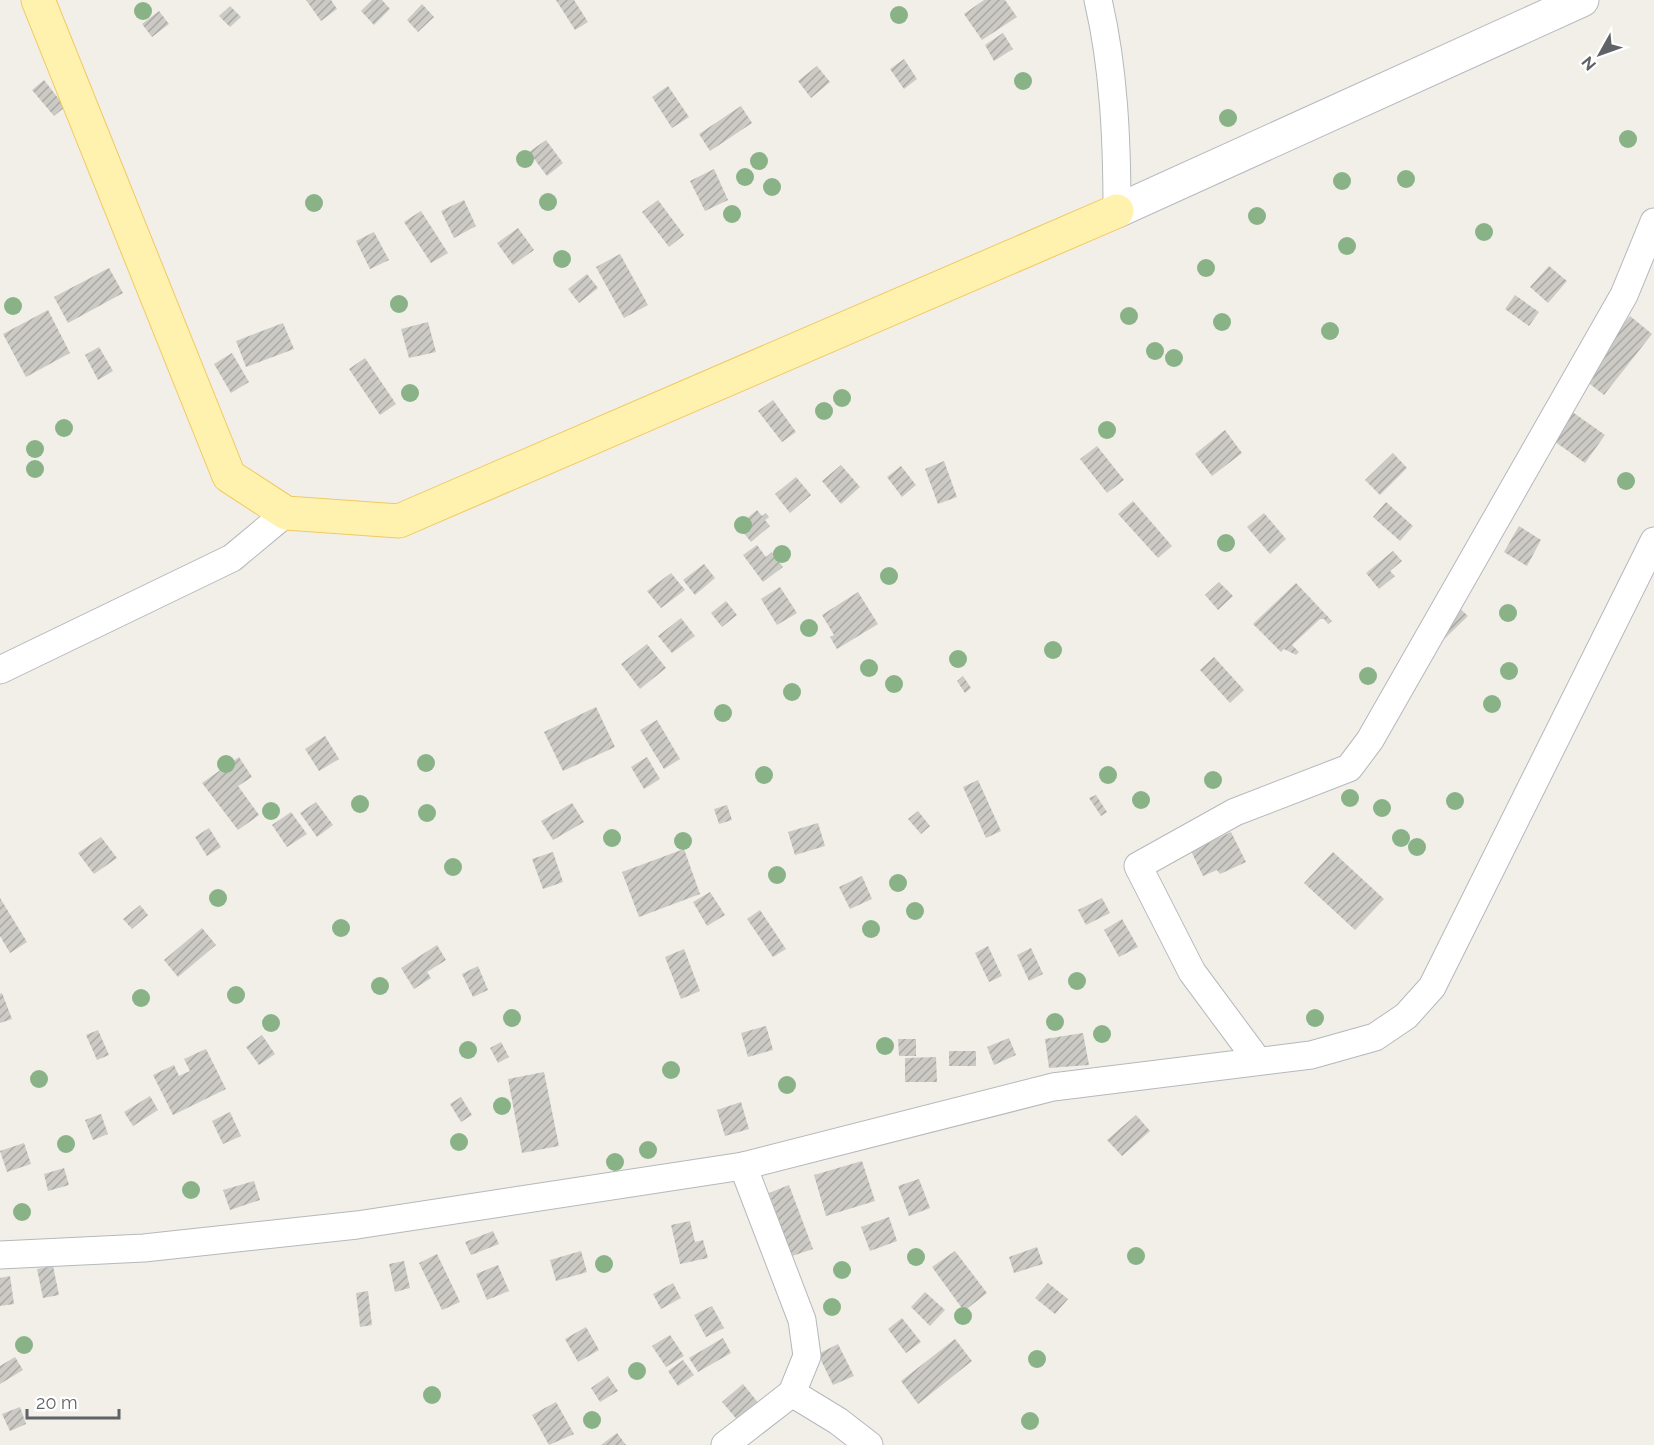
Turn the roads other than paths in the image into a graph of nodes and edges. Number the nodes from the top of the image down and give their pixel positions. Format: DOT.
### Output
graph roads {
  1 [pos="38,0"];
  2 [pos="1098,0"];
  3 [pos="1582,0"];
  4 [pos="1117,211"];
  5 [pos="1654,222"];
  6 [pos="286,513"];
  7 [pos="1654,541"];
  8 [pos="0,670"];
  9 [pos="1258,1061"];
  10 [pos="742,1166"];
  11 [pos="0,1255"];
  12 [pos="792,1393"];
  13 [pos="724,1445"];
  14 [pos="869,1445"];
  1 -- 6 [label="main road"];
  2 -- 4 [label="street"];
  3 -- 4 [label="street"];
  4 -- 6 [label="main road"];
  5 -- 9 [label="street"];
  6 -- 8 [label="street"];
  7 -- 9 [label="street"];
  9 -- 10 [label="street"];
  10 -- 11 [label="street"];
  10 -- 12 [label="street"];
  12 -- 13 [label="street"];
  12 -- 14 [label="street"];
}
